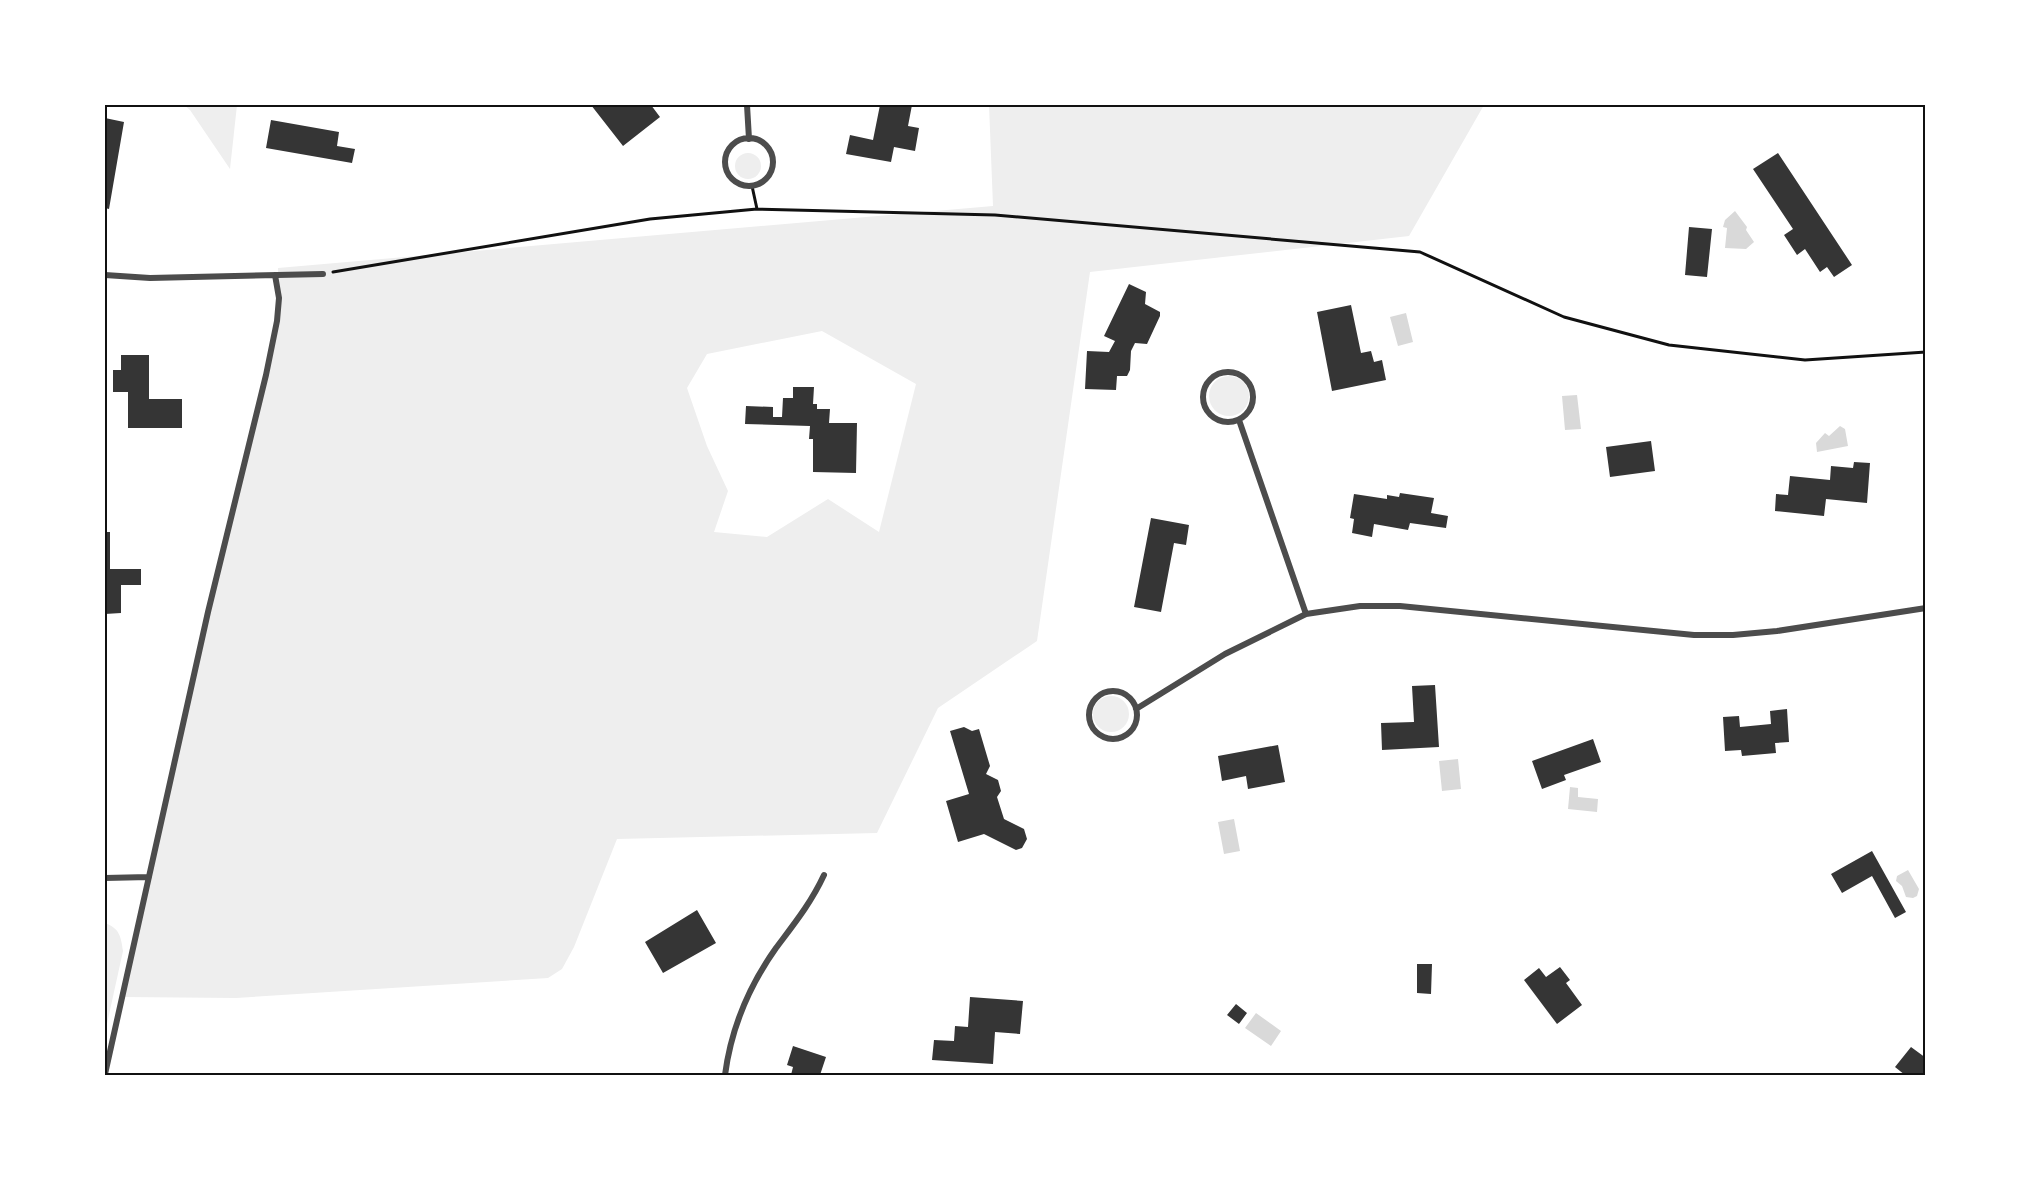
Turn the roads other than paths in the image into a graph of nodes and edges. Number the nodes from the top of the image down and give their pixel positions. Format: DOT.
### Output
graph roads {
  1 [pos="747,105"];
  2 [pos="749,139"];
  3 [pos="323,274"];
  4 [pos="105,275"];
  5 [pos="275,275"];
  6 [pos="1239,420"];
  7 [pos="1926,608"];
  8 [pos="1306,614"];
  9 [pos="1136,709"];
  10 [pos="824,876"];
  11 [pos="149,877"];
  12 [pos="105,878"];
  13 [pos="105,1074"];
  14 [pos="725,1075"];
  1 -- 2 [label="street"];
  2 -- 2 [label="street"];
  3 -- 5 [label="street"];
  4 -- 5 [label="street"];
  5 -- 11 [label="street"];
  6 -- 6 [label="street"];
  6 -- 8 [label="street"];
  7 -- 8 [label="street"];
  8 -- 9 [label="street"];
  9 -- 9 [label="street"];
  10 -- 14 [label="street"];
  11 -- 12 [label="street"];
  11 -- 13 [label="street"];
}
